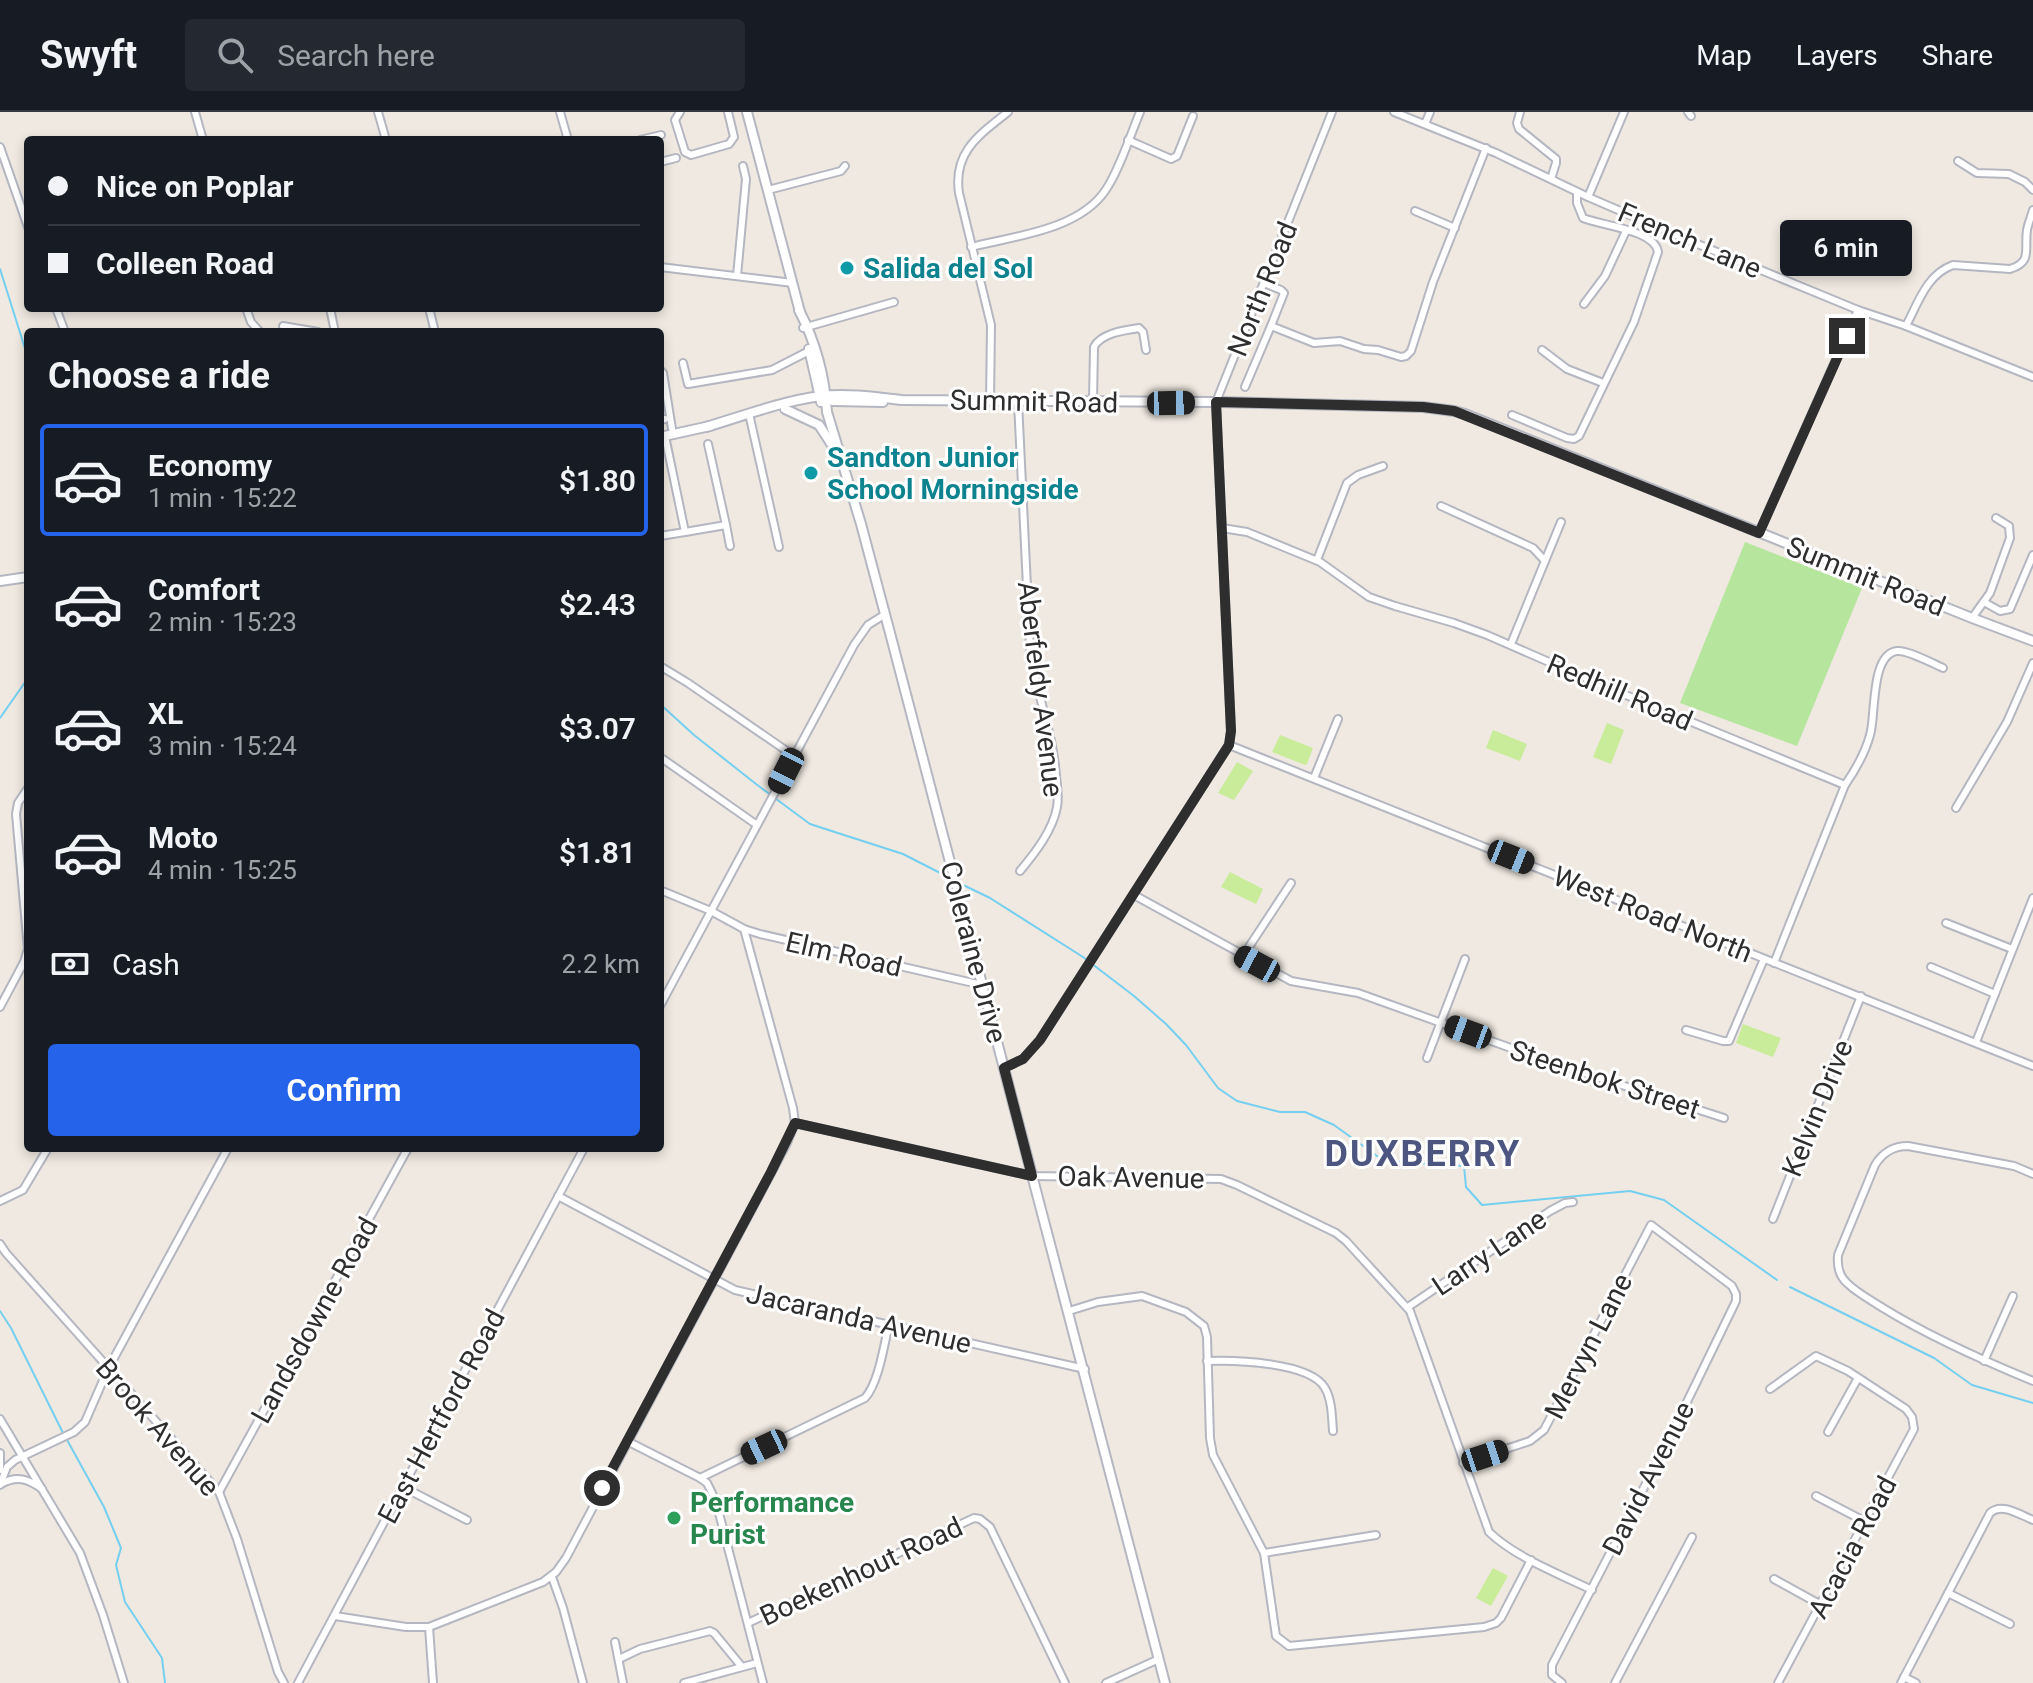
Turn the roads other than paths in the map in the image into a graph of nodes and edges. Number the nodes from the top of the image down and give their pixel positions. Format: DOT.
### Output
graph roads {
  1 [pos="195,112"];
  2 [pos="378,112"];
  3 [pos="570,112"];
  4 [pos="680,112"];
  5 [pos="728,112"];
  6 [pos="747,112"];
  7 [pos="1008,112"];
  8 [pos="1140,112"];
  9 [pos="1332,112"];
  10 [pos="1394,112"];
  11 [pos="1430,112"];
  12 [pos="1520,112"];
  13 [pos="1624,112"];
  14 [pos="561,113"];
  15 [pos="1193,116"];
  16 [pos="1425,124"];
  17 [pos="661,135"];
  18 [pos="202,136"];
  19 [pos="385,136"];
  20 [pos="567,136"];
  21 [pos="657,136"];
  22 [pos="1128,140"];
  23 [pos="0,147"];
  24 [pos="1486,148"];
  25 [pos="676,158"];
  26 [pos="664,161"];
  27 [pos="1958,161"];
  28 [pos="743,166"];
  29 [pos="845,166"];
  30 [pos="1551,179"];
  31 [pos="768,190"];
  32 [pos="2033,190"];
  33 [pos="1577,192"];
  34 [pos="1588,197"];
  35 [pos="2033,210"];
  36 [pos="1415,211"];
  37 [pos="24,216"];
  38 [pos="1455,228"];
  39 [pos="1626,231"];
  40 [pos="971,247"];
  41 [pos="664,267"];
  42 [pos="737,276"];
  43 [pos="793,283"];
  44 [pos="1264,283"];
  45 [pos="894,302"];
  46 [pos="1584,304"];
  47 [pos="1858,310"];
  48 [pos="283,326"];
  49 [pos="1271,326"];
  50 [pos="1906,326"];
  51 [pos="295,328"];
  52 [pos="805,328"];
  53 [pos="809,345"];
  54 [pos="1146,350"];
  55 [pos="1542,350"];
  56 [pos="683,363"];
  57 [pos="2033,377"];
  58 [pos="1603,383"];
  59 [pos="688,384"];
  60 [pos="1245,387"];
  61 [pos="689,393"];
  62 [pos="824,401"];
  63 [pos="990,401"];
  64 [pos="1018,402"];
  65 [pos="1093,402"];
  66 [pos="1216,402"];
  67 [pos="664,409"];
  68 [pos="785,409"];
  69 [pos="1512,415"];
  70 [pos="750,418"];
  71 [pos="706,427"];
  72 [pos="666,436"];
  73 [pos="708,444"];
  74 [pos="838,452"];
  75 [pos="1383,466"];
  76 [pos="1441,506"];
  77 [pos="1996,518"];
  78 [pos="1561,522"];
  79 [pos="726,525"];
  80 [pos="1222,528"];
  81 [pos="685,532"];
  82 [pos="1759,533"];
  83 [pos="664,535"];
  84 [pos="730,546"];
  85 [pos="779,547"];
  86 [pos="2033,555"];
  87 [pos="1317,560"];
  88 [pos="1545,561"];
  89 [pos="24,578"];
  90 [pos="0,581"];
  91 [pos="1984,602"];
  92 [pos="884,615"];
  93 [pos="1972,618"];
  94 [pos="2033,641"];
  95 [pos="1511,644"];
  96 [pos="2033,663"];
  97 [pos="664,668"];
  98 [pos="1943,668"];
  99 [pos="1338,719"];
  100 [pos="1229,745"];
  101 [pos="794,756"];
  102 [pos="664,760"];
  103 [pos="1314,778"];
  104 [pos="1845,785"];
  105 [pos="24,794"];
  106 [pos="1956,808"];
  107 [pos="757,825"];
  108 [pos="1020,871"];
  109 [pos="1291,883"];
  110 [pos="664,892"];
  111 [pos="1134,895"];
  112 [pos="2033,898"];
  113 [pos="24,904"];
  114 [pos="711,911"];
  115 [pos="1946,923"];
  116 [pos="744,929"];
  117 [pos="2012,949"];
  118 [pos="1243,956"];
  119 [pos="1465,959"];
  120 [pos="1764,959"];
  121 [pos="24,962"];
  122 [pos="1774,963"];
  123 [pos="1931,967"];
  124 [pos="982,985"];
  125 [pos="1995,994"];
  126 [pos="1861,996"];
  127 [pos="664,999"];
  128 [pos="0,1007"];
  129 [pos="1441,1023"];
  130 [pos="1686,1030"];
  131 [pos="1976,1042"];
  132 [pos="1427,1058"];
  133 [pos="2033,1066"];
  134 [pos="1004,1068"];
  135 [pos="1724,1118"];
  136 [pos="795,1123"];
  137 [pos="46,1152"];
  138 [pos="226,1152"];
  139 [pos="406,1152"];
  140 [pos="582,1152"];
  141 [pos="2033,1174"];
  142 [pos="1032,1176"];
  143 [pos="558,1196"];
  144 [pos="0,1201"];
  145 [pos="1573,1202"];
  146 [pos="1773,1219"];
  147 [pos="0,1244"];
  148 [pos="714,1280"];
  149 [pos="1728,1282"];
  150 [pos="2013,1296"];
  151 [pos="1408,1307"];
  152 [pos="1069,1311"];
  153 [pos="889,1324"];
  154 [pos="1207,1361"];
  155 [pos="1984,1361"];
  156 [pos="108,1369"];
  157 [pos="1085,1369"];
  158 [pos="1858,1378"];
  159 [pos="2033,1381"];
  160 [pos="1770,1389"];
  161 [pos="0,1419"];
  162 [pos="1333,1431"];
  163 [pos="1828,1432"];
  164 [pos="627,1441"];
  165 [pos="0,1453"];
  166 [pos="23,1456"];
  167 [pos="1463,1463"];
  168 [pos="0,1470"];
  169 [pos="700,1478"];
  170 [pos="0,1484"];
  171 [pos="403,1487"];
  172 [pos="44,1492"];
  173 [pos="219,1492"];
  174 [pos="1816,1496"];
  175 [pos="467,1520"];
  176 [pos="2033,1520"];
  177 [pos="1866,1522"];
  178 [pos="1376,1535"];
  179 [pos="1692,1537"];
  180 [pos="1264,1553"];
  181 [pos="1531,1560"];
  182 [pos="552,1577"];
  183 [pos="1774,1579"];
  184 [pos="1592,1590"];
  185 [pos="1948,1593"];
  186 [pos="1821,1605"];
  187 [pos="335,1616"];
  188 [pos="748,1623"];
  189 [pos="2010,1624"];
  190 [pos="429,1627"];
  191 [pos="615,1642"];
  192 [pos="619,1659"];
  193 [pos="1159,1659"];
  194 [pos="757,1663"];
  195 [pos="742,1667"];
  196 [pos="1902,1680"];
  197 [pos="124,1683"];
  198 [pos="284,1683"];
  199 [pos="298,1683"];
  200 [pos="433,1683"];
  201 [pos="583,1683"];
  202 [pos="623,1683"];
  203 [pos="684,1683"];
  204 [pos="763,1683"];
  205 [pos="1065,1683"];
  206 [pos="1106,1683"];
  207 [pos="1165,1683"];
  208 [pos="1562,1683"];
  209 [pos="1615,1683"];
  210 [pos="1778,1683"];
  211 [pos="1916,1683"];
  1 -- 18 [label="street"];
  2 -- 19 [label="street"];
  3 -- 14 [label="street"];
  4 -- 5 [label="street"];
  6 -- 31 [label="main road, Coleraine Drive"];
  7 -- 40 [label="street"];
  8 -- 22 [label="street"];
  9 -- 44 [label="street, North Road"];
  10 -- 16 [label="street, French Lane"];
  11 -- 16 [label="street"];
  12 -- 30 [label="street"];
  13 -- 34 [label="street"];
  14 -- 20 [label="street"];
  15 -- 22 [label="street"];
  16 -- 24 [label="street, French Lane"];
  17 -- 21 [label="street"];
  22 -- 40 [label="street"];
  23 -- 37 [label="street"];
  24 -- 30 [label="street, French Lane"];
  24 -- 38 [label="street"];
  25 -- 26 [label="street"];
  27 -- 32 [label="street"];
  28 -- 42 [label="street"];
  29 -- 31 [label="street"];
  30 -- 33 [label="street, French Lane"];
  31 -- 43 [label="main road, Coleraine Drive"];
  33 -- 34 [label="street, French Lane"];
  33 -- 39 [label="street"];
  34 -- 47 [label="street, French Lane"];
  35 -- 50 [label="street"];
  36 -- 38 [label="street"];
  38 -- 49 [label="street"];
  39 -- 46 [label="street"];
  39 -- 58 [label="street"];
  40 -- 63 [label="street"];
  41 -- 42 [label="street"];
  42 -- 43 [label="street"];
  43 -- 52 [label="main road, Coleraine Drive"];
  44 -- 49 [label="street"];
  44 -- 66 [label="street, North Road"];
  45 -- 52 [label="street"];
  47 -- 50 [label="street, French Lane"];
  47 -- 82 [label="street"];
  48 -- 51 [label="street"];
  49 -- 60 [label="street"];
  50 -- 57 [label="street, French Lane"];
  52 -- 53 [label="main road, Coleraine Drive"];
  53 -- 59 [label="street"];
  53 -- 62 [label="main road, Coleraine Drive"];
  54 -- 65 [label="street"];
  55 -- 58 [label="street"];
  56 -- 59 [label="street"];
  58 -- 69 [label="street"];
  59 -- 61 [label="street"];
  62 -- 63 [label="main road, Summit Road"];
  62 -- 68 [label="main road"];
  62 -- 71 [label="main road"];
  62 -- 74 [label="main road, Coleraine Drive"];
  63 -- 64 [label="main road, Summit Road"];
  64 -- 65 [label="main road, Summit Road"];
  64 -- 108 [label="street, Aberfeldy Avenue"];
  65 -- 66 [label="main road, Summit Road"];
  66 -- 80 [label="street, North Road"];
  66 -- 82 [label="main road, Summit Road"];
  67 -- 72 [label="street"];
  68 -- 70 [label="main road"];
  68 -- 74 [label="main road"];
  70 -- 71 [label="main road"];
  70 -- 85 [label="street"];
  71 -- 72 [label="main road"];
  72 -- 81 [label="street"];
  73 -- 79 [label="street"];
  74 -- 92 [label="main road, Coleraine Drive"];
  75 -- 87 [label="street"];
  76 -- 88 [label="street"];
  77 -- 91 [label="street"];
  78 -- 88 [label="street"];
  79 -- 81 [label="street"];
  79 -- 84 [label="street"];
  80 -- 87 [label="street, Redhill Road"];
  80 -- 100 [label="street, North Road"];
  81 -- 83 [label="street"];
  82 -- 93 [label="main road, Summit Road"];
  86 -- 91 [label="street"];
  87 -- 95 [label="street, Redhill Road"];
  88 -- 95 [label="street"];
  89 -- 90 [label="main road"];
  91 -- 93 [label="street"];
  92 -- 101 [label="street"];
  92 -- 124 [label="main road, Coleraine Drive"];
  93 -- 94 [label="main road, Summit Road"];
  95 -- 104 [label="street, Redhill Road"];
  96 -- 106 [label="street"];
  97 -- 101 [label="street"];
  98 -- 104 [label="street"];
  99 -- 103 [label="street"];
  100 -- 103 [label="street, West Road North"];
  100 -- 111 [label="street"];
  101 -- 107 [label="street"];
  102 -- 107 [label="street"];
  103 -- 120 [label="street, West Road North"];
  104 -- 122 [label="street"];
  105 -- 113 [label="street"];
  107 -- 114 [label="street"];
  109 -- 118 [label="street"];
  110 -- 114 [label="street, Elm Road"];
  111 -- 118 [label="street, Steenbok Street"];
  111 -- 134 [label="street"];
  112 -- 117 [label="street"];
  114 -- 116 [label="street, Elm Road"];
  114 -- 127 [label="street"];
  115 -- 117 [label="street"];
  116 -- 124 [label="street, Elm Road"];
  116 -- 136 [label="street"];
  117 -- 125 [label="street"];
  118 -- 129 [label="street, Steenbok Street"];
  119 -- 129 [label="street"];
  120 -- 122 [label="street, West Road North"];
  120 -- 130 [label="street"];
  121 -- 128 [label="street"];
  122 -- 126 [label="street, West Road North"];
  123 -- 125 [label="street"];
  124 -- 134 [label="main road, Coleraine Drive"];
  125 -- 131 [label="street"];
  126 -- 131 [label="street, West Road North"];
  126 -- 146 [label="street, Kelvin Drive"];
  129 -- 132 [label="street"];
  129 -- 135 [label="street, Steenbok Street"];
  131 -- 133 [label="street, West Road North"];
  134 -- 142 [label="main road, Coleraine Drive"];
  136 -- 142 [label="street, Oak Avenue"];
  136 -- 148 [label="street"];
  137 -- 144 [label="street"];
  138 -- 156 [label="street"];
  139 -- 173 [label="street, Landsdowne Road"];
  140 -- 143 [label="street, East Hertford Road"];
  141 -- 155 [label="street"];
  142 -- 151 [label="street, Oak Avenue"];
  142 -- 152 [label="main road, Coleraine Drive"];
  143 -- 148 [label="street, Jacaranda Avenue"];
  143 -- 171 [label="street, East Hertford Road"];
  145 -- 151 [label="street, Larry Lane"];
  147 -- 156 [label="street, Brook Avenue"];
  148 -- 153 [label="street, Jacaranda Avenue"];
  148 -- 164 [label="street"];
  149 -- 167 [label="street, Mervyn Lane"];
  149 -- 184 [label="street, David Avenue"];
  150 -- 155 [label="street"];
  151 -- 167 [label="street, Oak Avenue"];
  152 -- 154 [label="street"];
  152 -- 157 [label="main road, Coleraine Drive"];
  153 -- 157 [label="street, Jacaranda Avenue"];
  153 -- 169 [label="street"];
  154 -- 162 [label="street"];
  154 -- 180 [label="street"];
  155 -- 159 [label="street"];
  156 -- 166 [label="street"];
  156 -- 173 [label="street, Brook Avenue"];
  157 -- 193 [label="main road, Coleraine Drive"];
  158 -- 160 [label="street"];
  158 -- 163 [label="street"];
  158 -- 177 [label="street, Acacia Road"];
  161 -- 166 [label="street"];
  164 -- 169 [label="street"];
  164 -- 182 [label="street"];
  165 -- 168 [label="street"];
  166 -- 170 [label="street"];
  166 -- 172 [label="street"];
  167 -- 181 [label="street, Oak Avenue"];
  169 -- 188 [label="street"];
  170 -- 172 [label="street"];
  171 -- 175 [label="street"];
  171 -- 187 [label="street, East Hertford Road"];
  172 -- 197 [label="street"];
  173 -- 198 [label="street, Brook Avenue"];
  174 -- 177 [label="street"];
  176 -- 185 [label="street"];
  177 -- 186 [label="street, Acacia Road"];
  178 -- 180 [label="street"];
  179 -- 209 [label="street"];
  180 -- 181 [label="street"];
  181 -- 184 [label="street, Oak Avenue"];
  182 -- 190 [label="street"];
  182 -- 201 [label="street"];
  183 -- 186 [label="street"];
  184 -- 208 [label="street, David Avenue"];
  185 -- 189 [label="street"];
  185 -- 196 [label="street"];
  186 -- 210 [label="street, Acacia Road"];
  187 -- 190 [label="street"];
  187 -- 199 [label="street, East Hertford Road"];
  188 -- 194 [label="street"];
  188 -- 205 [label="street, Boekenhout Road"];
  190 -- 200 [label="street"];
  191 -- 192 [label="street"];
  192 -- 195 [label="street"];
  192 -- 202 [label="street"];
  193 -- 206 [label="street"];
  193 -- 207 [label="main road, Coleraine Drive"];
  194 -- 195 [label="street"];
  194 -- 204 [label="street"];
  195 -- 203 [label="street"];
  196 -- 211 [label="street"];
}
